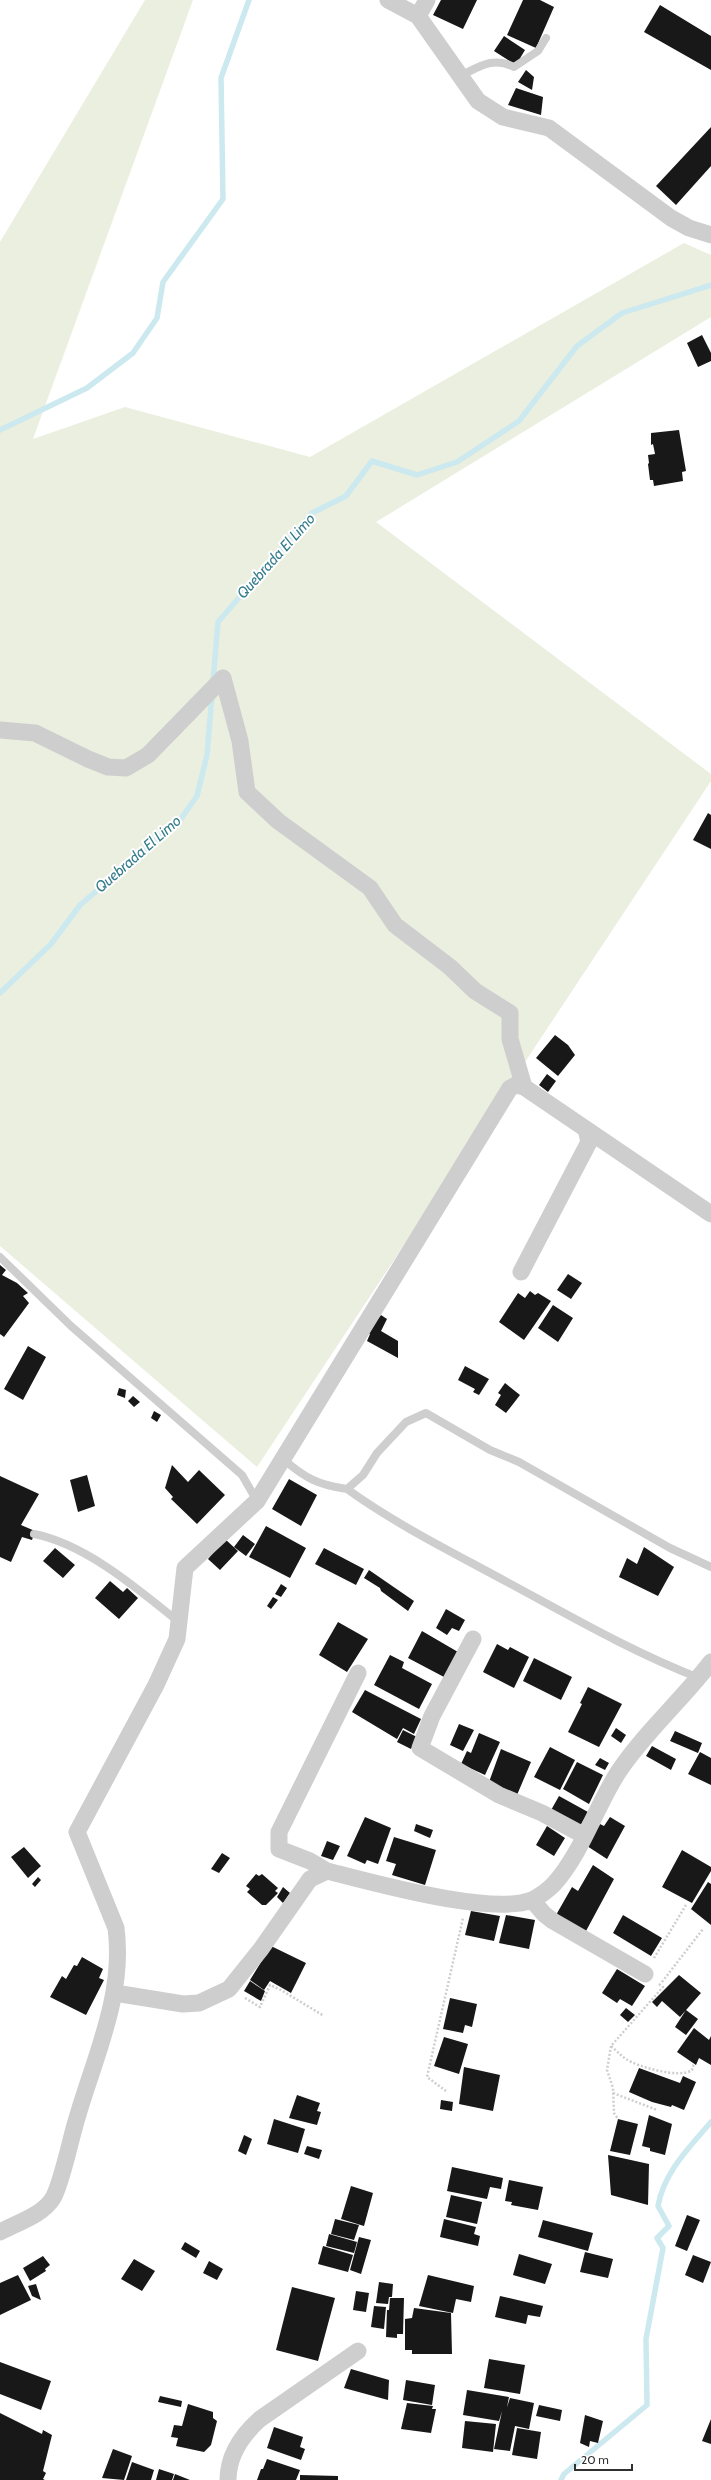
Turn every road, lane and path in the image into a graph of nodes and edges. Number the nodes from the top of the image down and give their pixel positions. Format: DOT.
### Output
graph roads {
  1 [pos="388,0"];
  2 [pos="427,0"];
  3 [pos="418,16"];
  4 [pos="546,38"];
  5 [pos="460,76"];
  6 [pos="711,235"];
  7 [pos="0,730"];
  8 [pos="524,1087"];
  9 [pos="586,1129"];
  10 [pos="711,1214"];
  11 [pos="0,1257"];
  12 [pos="521,1272"];
  13 [pos="283,1459"];
  14 [pos="347,1489"];
  15 [pos="257,1501"];
  16 [pos="34,1534"];
  17 [pos="711,1568"];
  18 [pos="180,1623"];
  19 [pos="473,1640"];
  20 [pos="711,1662"];
  21 [pos="358,1673"];
  22 [pos="699,1678"];
  23 [pos="583,1835"];
  24 [pos="326,1870"];
  25 [pos="532,1900"];
  26 [pos="467,1902"];
  27 [pos="686,1905"];
  28 [pos="703,1929"];
  29 [pos="645,1974"];
  30 [pos="660,1984"];
  31 [pos="229,1989"];
  32 [pos="115,1993"];
  33 [pos="324,2016"];
  34 [pos="611,2046"];
  35 [pos="694,2063"];
  36 [pos="446,2091"];
  37 [pos="613,2093"];
  38 [pos="657,2110"];
  39 [pos="618,2119"];
  40 [pos="0,2232"];
  41 [pos="358,2350"];
  42 [pos="228,2480"];
  1 -- 3 [label="street"];
  2 -- 3 [label="street"];
  3 -- 5 [label="street"];
  4 -- 5 [label="lane"];
  5 -- 6 [label="street"];
  7 -- 8 [label="street"];
  8 -- 9 [label="street"];
  8 -- 13 [label="street"];
  9 -- 10 [label="street"];
  9 -- 12 [label="street"];
  11 -- 15 [label="lane"];
  13 -- 14 [label="lane"];
  13 -- 15 [label="street"];
  14 -- 17 [label="lane"];
  14 -- 22 [label="lane"];
  15 -- 18 [label="street"];
  16 -- 18 [label="lane"];
  18 -- 32 [label="street"];
  19 -- 23 [label="street"];
  20 -- 22 [label="street"];
  21 -- 24 [label="street"];
  22 -- 23 [label="street"];
  23 -- 25 [label="street"];
  24 -- 26 [label="street"];
  24 -- 31 [label="street"];
  25 -- 26 [label="street"];
  25 -- 29 [label="street"];
  26 -- 36 [label="path"];
  27 -- 29 [label="path"];
  28 -- 30 [label="path"];
  29 -- 30 [label="path"];
  30 -- 34 [label="path"];
  31 -- 32 [label="street"];
  31 -- 33 [label="path"];
  32 -- 40 [label="street"];
  34 -- 35 [label="path"];
  34 -- 37 [label="path"];
  37 -- 38 [label="path"];
  37 -- 39 [label="path"];
  41 -- 42 [label="street"];
}
